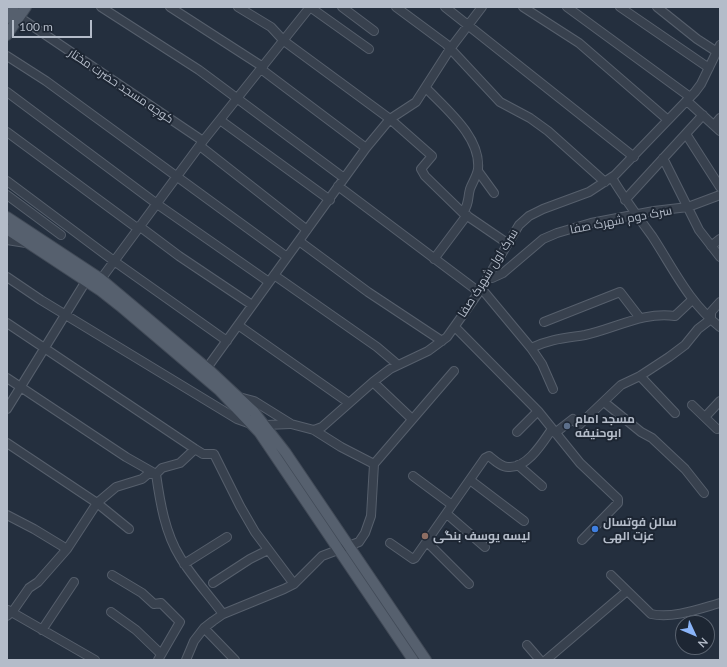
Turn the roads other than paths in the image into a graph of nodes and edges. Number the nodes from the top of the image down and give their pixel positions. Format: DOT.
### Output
graph roads {
  1 [pos="26,7"];
  2 [pos="101,7"];
  3 [pos="170,7"];
  4 [pos="238,7"];
  5 [pos="310,7"];
  6 [pos="342,7"];
  7 [pos="396,7"];
  8 [pos="445,7"];
  9 [pos="482,7"];
  10 [pos="523,7"];
  11 [pos="567,7"];
  12 [pos="620,7"];
  13 [pos="657,7"];
  14 [pos="12,12"];
  15 [pos="468,25"];
  16 [pos="374,31"];
  17 [pos="7,35"];
  18 [pos="284,41"];
  19 [pos="369,49"];
  20 [pos="450,49"];
  21 [pos="718,52"];
  22 [pos="7,56"];
  23 [pos="262,68"];
  24 [pos="709,68"];
  25 [pos="426,88"];
  26 [pos="7,92"];
  27 [pos="238,98"];
  28 [pos="689,99"];
  29 [pos="703,115"];
  30 [pos="390,119"];
  31 [pos="220,120"];
  32 [pos="668,120"];
  33 [pos="718,125"];
  34 [pos="7,132"];
  35 [pos="686,134"];
  36 [pos="202,144"];
  37 [pos="366,148"];
  38 [pos="634,157"];
  39 [pos="663,158"];
  40 [pos="478,171"];
  41 [pos="176,177"];
  42 [pos="344,178"];
  43 [pos="608,180"];
  44 [pos="7,181"];
  45 [pos="338,186"];
  46 [pos="720,187"];
  47 [pos="494,194"];
  48 [pos="720,195"];
  49 [pos="7,196"];
  50 [pos="330,200"];
  51 [pos="625,200"];
  52 [pos="157,204"];
  53 [pos="688,208"];
  54 [pos="465,214"];
  55 [pos="635,215"];
  56 [pos="7,217"];
  57 [pos="138,227"];
  58 [pos="7,229"];
  59 [pos="306,230"];
  60 [pos="61,234"];
  61 [pos="720,239"];
  62 [pos="7,240"];
  63 [pos="298,241"];
  64 [pos="29,243"];
  65 [pos="507,243"];
  66 [pos="711,246"];
  67 [pos="287,257"];
  68 [pos="720,257"];
  69 [pos="434,259"];
  70 [pos="114,261"];
  71 [pos="7,277"];
  72 [pos="488,277"];
  73 [pos="272,278"];
  74 [pos="101,279"];
  75 [pos="86,282"];
  76 [pos="480,290"];
  77 [pos="692,300"];
  78 [pos="720,302"];
  79 [pos="252,305"];
  80 [pos="65,315"];
  81 [pos="640,318"];
  82 [pos="710,320"];
  83 [pos="544,322"];
  84 [pos="7,323"];
  85 [pos="238,325"];
  86 [pos="455,327"];
  87 [pos="720,327"];
  88 [pos="226,341"];
  89 [pos="442,341"];
  90 [pos="44,348"];
  91 [pos="531,348"];
  92 [pos="397,364"];
  93 [pos="207,368"];
  94 [pos="454,371"];
  95 [pos="640,376"];
  96 [pos="7,378"];
  97 [pos="372,382"];
  98 [pos="7,386"];
  99 [pos="21,387"];
  100 [pos="553,389"];
  101 [pos="238,397"];
  102 [pos="720,401"];
  103 [pos="604,402"];
  104 [pos="350,403"];
  105 [pos="692,405"];
  106 [pos="7,409"];
  107 [pos="538,411"];
  108 [pos="675,413"];
  109 [pos="705,417"];
  110 [pos="251,418"];
  111 [pos="412,419"];
  112 [pos="291,424"];
  113 [pos="266,425"];
  114 [pos="717,429"];
  115 [pos="314,430"];
  116 [pos="553,431"];
  117 [pos="518,432"];
  118 [pos="7,443"];
  119 [pos="195,449"];
  120 [pos="374,464"];
  121 [pos="518,465"];
  122 [pos="156,474"];
  123 [pos="413,476"];
  124 [pos="470,480"];
  125 [pos="542,486"];
  126 [pos="704,493"];
  127 [pos="97,503"];
  128 [pos="452,505"];
  129 [pos="447,514"];
  130 [pos="7,515"];
  131 [pos="524,521"];
  132 [pos="129,529"];
  133 [pos="227,537"];
  134 [pos="582,540"];
  135 [pos="427,542"];
  136 [pos="390,543"];
  137 [pos="350,546"];
  138 [pos="485,547"];
  139 [pos="67,549"];
  140 [pos="338,549"];
  141 [pos="268,550"];
  142 [pos="184,564"];
  143 [pos="112,575"];
  144 [pos="611,575"];
  145 [pos="74,582"];
  146 [pos="213,583"];
  147 [pos="294,584"];
  148 [pos="468,584"];
  149 [pos="626,591"];
  150 [pos="720,603"];
  151 [pos="9,612"];
  152 [pos="111,612"];
  153 [pos="223,614"];
  154 [pos="204,628"];
  155 [pos="42,630"];
  156 [pos="528,645"];
  157 [pos="159,657"];
  158 [pos="95,660"];
  159 [pos="186,660"];
  160 [pos="235,660"];
  161 [pos="413,660"];
  162 [pos="426,660"];
  163 [pos="540,660"];
  164 [pos="546,660"];
  1 -- 14 [label="main road"];
  2 -- 27 [label="street"];
  3 -- 23 [label="street"];
  4 -- 18 [label="street"];
  5 -- 18 [label="street"];
  5 -- 19 [label="street"];
  6 -- 16 [label="street"];
  7 -- 20 [label="street"];
  8 -- 15 [label="street"];
  9 -- 15 [label="street"];
  10 -- 32 [label="street"];
  11 -- 28 [label="street"];
  12 -- 24 [label="street"];
  13 -- 21 [label="street"];
  14 -- 17 [label="main road"];
  14 -- 36 [label="street, کوچه مسجد حضرت مختار"];
  15 -- 20 [label="street"];
  15 -- 38 [label="street"];
  18 -- 23 [label="street"];
  18 -- 30 [label="street"];
  20 -- 25 [label="street"];
  20 -- 43 [label="street"];
  21 -- 24 [label="street, سرک اول شهرک صفا"];
  22 -- 41 [label="street"];
  23 -- 27 [label="street"];
  23 -- 37 [label="street"];
  24 -- 28 [label="street, سرک اول شهرک صفا"];
  25 -- 30 [label="street"];
  25 -- 40 [label="street"];
  26 -- 52 [label="street"];
  27 -- 31 [label="street"];
  27 -- 42 [label="street"];
  28 -- 29 [label="street"];
  28 -- 32 [label="street, سرک اول شهرک صفا"];
  29 -- 33 [label="street"];
  29 -- 35 [label="street"];
  30 -- 37 [label="street"];
  30 -- 54 [label="street"];
  31 -- 36 [label="street"];
  31 -- 50 [label="street"];
  32 -- 38 [label="street, سرک اول شهرک صفا"];
  34 -- 57 [label="street"];
  35 -- 39 [label="street"];
  35 -- 46 [label="street"];
  36 -- 41 [label="street"];
  36 -- 59 [label="street, کوچه مسجد حضرت مختار"];
  37 -- 42 [label="street"];
  38 -- 43 [label="street, سرک اول شهرک صفا"];
  39 -- 51 [label="street"];
  39 -- 53 [label="street"];
  40 -- 47 [label="street"];
  40 -- 54 [label="street"];
  41 -- 52 [label="street"];
  41 -- 67 [label="street"];
  42 -- 45 [label="street"];
  43 -- 51 [label="street"];
  43 -- 65 [label="street, سرک اول شهرک صفا"];
  44 -- 70 [label="street"];
  45 -- 50 [label="street"];
  45 -- 69 [label="street"];
  48 -- 53 [label="street, سرک دوم شهرک صفا"];
  49 -- 60 [label="street"];
  50 -- 59 [label="street"];
  51 -- 55 [label="street"];
  52 -- 57 [label="street"];
  52 -- 73 [label="street"];
  53 -- 55 [label="street, سرک دوم شهرک صفا"];
  53 -- 66 [label="street"];
  54 -- 65 [label="street"];
  54 -- 69 [label="street"];
  55 -- 72 [label="street, سرک دوم شهرک صفا"];
  55 -- 77 [label="street"];
  56 -- 74 [label="main road"];
  57 -- 70 [label="street"];
  57 -- 79 [label="street"];
  58 -- 64 [label="main road"];
  59 -- 63 [label="street"];
  61 -- 66 [label="street"];
  62 -- 64 [label="street"];
  63 -- 67 [label="street"];
  63 -- 89 [label="street"];
  64 -- 75 [label="main road"];
  65 -- 72 [label="street, سرک اول شهرک صفا"];
  66 -- 68 [label="street"];
  67 -- 73 [label="street"];
  69 -- 76 [label="street"];
  70 -- 74 [label="street"];
  70 -- 88 [label="street"];
  71 -- 80 [label="street"];
  72 -- 76 [label="street, سرک اول شهرک صفا"];
  73 -- 79 [label="street"];
  73 -- 92 [label="street"];
  74 -- 93 [label="main road"];
  75 -- 80 [label="street"];
  75 -- 110 [label="main road"];
  76 -- 86 [label="street, سرک اول شهرک صفا"];
  76 -- 91 [label="street"];
  77 -- 81 [label="street"];
  77 -- 82 [label="street"];
  78 -- 82 [label="street"];
  79 -- 85 [label="street"];
  80 -- 90 [label="street"];
  80 -- 110 [label="street"];
  81 -- 83 [label="street"];
  81 -- 91 [label="street"];
  82 -- 87 [label="street"];
  82 -- 95 [label="street"];
  84 -- 90 [label="street"];
  85 -- 88 [label="street"];
  85 -- 104 [label="street"];
  86 -- 89 [label="street, سرک اول شهرک صفا"];
  86 -- 107 [label="street"];
  88 -- 93 [label="street"];
  89 -- 92 [label="street, سرک اول شهرک صفا"];
  90 -- 99 [label="street"];
  90 -- 119 [label="street"];
  91 -- 100 [label="street"];
  92 -- 97 [label="street, سرک اول شهرک صفا"];
  93 -- 101 [label="main road"];
  94 -- 111 [label="street"];
  95 -- 103 [label="street"];
  95 -- 108 [label="street"];
  96 -- 99 [label="street"];
  97 -- 104 [label="street, سرک اول شهرک صفا"];
  97 -- 111 [label="street"];
  98 -- 99 [label="street"];
  99 -- 106 [label="street"];
  99 -- 122 [label="street"];
  101 -- 110 [label="main road"];
  101 -- 112 [label="street"];
  102 -- 109 [label="street"];
  103 -- 116 [label="street"];
  103 -- 126 [label="street"];
  104 -- 115 [label="street, سرک اول شهرک صفا"];
  105 -- 109 [label="street"];
  107 -- 116 [label="street"];
  107 -- 117 [label="street"];
  109 -- 114 [label="street"];
  110 -- 113 [label="main road"];
  110 -- 140 [label="main road"];
  111 -- 120 [label="street"];
  112 -- 113 [label="street"];
  112 -- 115 [label="street"];
  113 -- 137 [label="main road"];
  115 -- 120 [label="street"];
  116 -- 121 [label="street"];
  116 -- 134 [label="street"];
  118 -- 127 [label="street"];
  119 -- 122 [label="street"];
  119 -- 141 [label="street"];
  120 -- 137 [label="street"];
  121 -- 124 [label="street"];
  121 -- 125 [label="street"];
  122 -- 127 [label="street"];
  122 -- 142 [label="street"];
  123 -- 128 [label="street"];
  124 -- 128 [label="street"];
  124 -- 131 [label="street"];
  127 -- 132 [label="street"];
  127 -- 139 [label="street"];
  128 -- 129 [label="street"];
  129 -- 135 [label="street"];
  129 -- 138 [label="street"];
  130 -- 139 [label="street"];
  133 -- 142 [label="street"];
  135 -- 136 [label="street"];
  135 -- 148 [label="street"];
  137 -- 140 [label="street"];
  137 -- 162 [label="main road"];
  139 -- 151 [label="street"];
  140 -- 147 [label="street"];
  140 -- 161 [label="main road"];
  141 -- 146 [label="street"];
  141 -- 147 [label="street"];
  142 -- 153 [label="street"];
  143 -- 157 [label="street"];
  144 -- 149 [label="street"];
  145 -- 155 [label="street"];
  147 -- 153 [label="street"];
  149 -- 150 [label="street"];
  149 -- 164 [label="street"];
  151 -- 155 [label="street"];
  152 -- 157 [label="street"];
  153 -- 154 [label="street"];
  154 -- 159 [label="street"];
  154 -- 160 [label="street"];
  155 -- 158 [label="street"];
  156 -- 163 [label="street"];
}
